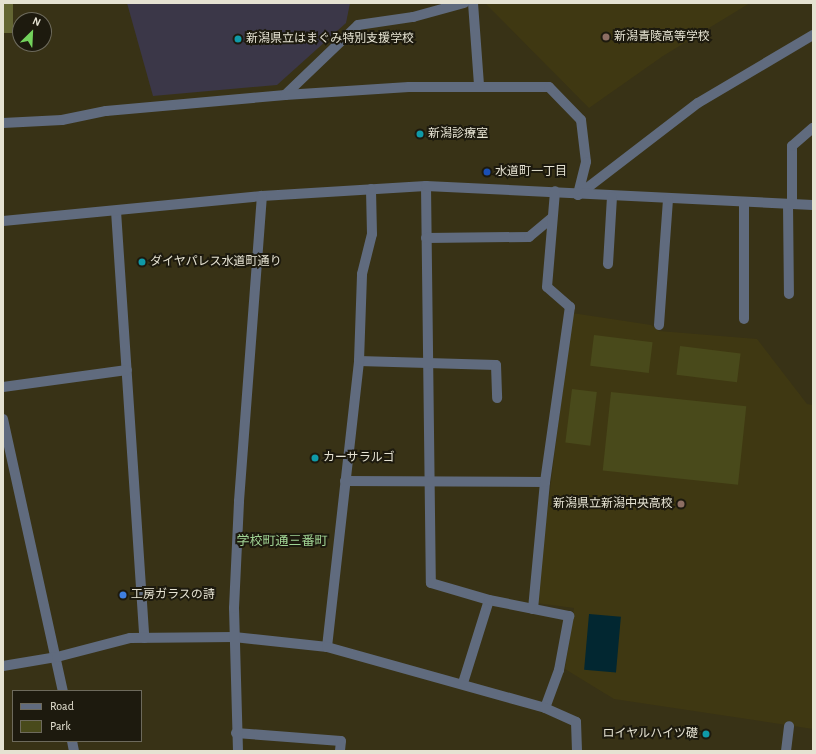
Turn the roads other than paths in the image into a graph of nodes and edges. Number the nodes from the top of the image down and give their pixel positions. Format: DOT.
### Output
graph roads {
  1 [pos="464,3"];
  2 [pos="473,3"];
  3 [pos="813,35"];
  4 [pos="479,85"];
  5 [pos="285,95"];
  6 [pos="3,124"];
  7 [pos="813,128"];
  8 [pos="426,186"];
  9 [pos="371,190"];
  10 [pos="554,191"];
  11 [pos="262,196"];
  12 [pos="578,196"];
  13 [pos="612,197"];
  14 [pos="668,199"];
  15 [pos="744,202"];
  16 [pos="790,204"];
  17 [pos="813,205"];
  18 [pos="116,211"];
  19 [pos="552,218"];
  20 [pos="3,221"];
  21 [pos="426,238"];
  22 [pos="608,264"];
  23 [pos="789,294"];
  24 [pos="744,319"];
  25 [pos="659,325"];
  26 [pos="359,361"];
  27 [pos="428,361"];
  28 [pos="127,370"];
  29 [pos="3,387"];
  30 [pos="497,398"];
  31 [pos="3,418"];
  32 [pos="345,481"];
  33 [pos="429,482"];
  34 [pos="545,482"];
  35 [pos="489,600"];
  36 [pos="533,609"];
  37 [pos="234,636"];
  38 [pos="144,638"];
  39 [pos="327,647"];
  40 [pos="57,657"];
  41 [pos="3,666"];
  42 [pos="463,683"];
  43 [pos="63,690"];
  44 [pos="545,708"];
  45 [pos="789,726"];
  46 [pos="236,732"];
  47 [pos="238,751"];
  48 [pos="340,751"];
  49 [pos="577,751"];
  50 [pos="786,751"];
  1 -- 5 [label="street"];
  2 -- 4 [label="street"];
  3 -- 12 [label="street"];
  4 -- 5 [label="street"];
  4 -- 12 [label="street"];
  5 -- 6 [label="street"];
  7 -- 16 [label="street"];
  8 -- 9 [label="street"];
  8 -- 10 [label="street"];
  8 -- 21 [label="street"];
  9 -- 11 [label="street"];
  9 -- 26 [label="street"];
  10 -- 12 [label="street"];
  10 -- 19 [label="street"];
  11 -- 18 [label="street"];
  11 -- 37 [label="street"];
  12 -- 13 [label="street"];
  13 -- 14 [label="street"];
  13 -- 22 [label="street"];
  14 -- 15 [label="street"];
  14 -- 25 [label="street"];
  15 -- 16 [label="street"];
  15 -- 24 [label="street"];
  16 -- 17 [label="street"];
  16 -- 23 [label="street"];
  18 -- 20 [label="street"];
  18 -- 28 [label="street"];
  19 -- 21 [label="street"];
  19 -- 34 [label="street"];
  21 -- 27 [label="street"];
  26 -- 27 [label="street"];
  26 -- 32 [label="street"];
  27 -- 30 [label="street"];
  27 -- 33 [label="street"];
  28 -- 29 [label="street"];
  28 -- 38 [label="street"];
  31 -- 40 [label="street"];
  32 -- 33 [label="street"];
  32 -- 39 [label="street"];
  33 -- 34 [label="street"];
  33 -- 35 [label="street"];
  34 -- 36 [label="street"];
  35 -- 36 [label="street"];
  35 -- 42 [label="street"];
  36 -- 44 [label="street"];
  37 -- 38 [label="street"];
  37 -- 39 [label="street"];
  37 -- 46 [label="street"];
  38 -- 40 [label="street"];
  39 -- 42 [label="street"];
  40 -- 41 [label="street"];
  40 -- 43 [label="street"];
  42 -- 44 [label="street"];
  44 -- 49 [label="street"];
  45 -- 50 [label="street"];
  46 -- 47 [label="street"];
  46 -- 48 [label="street"];
}
